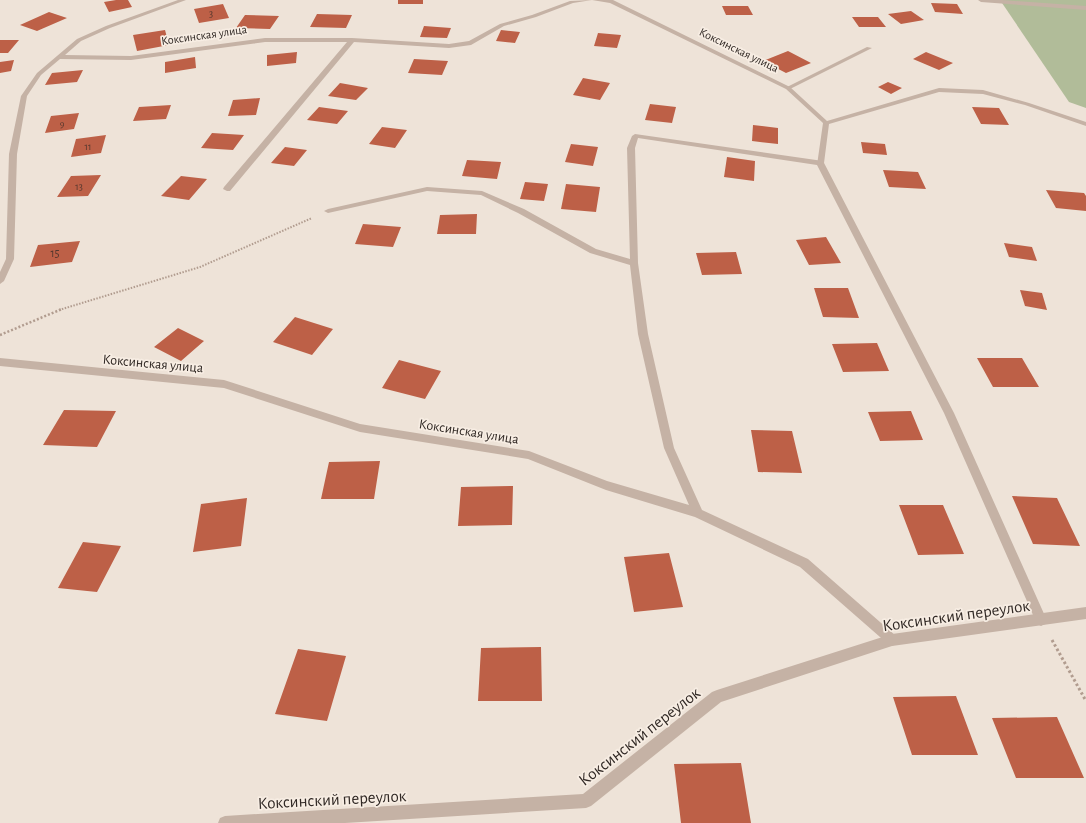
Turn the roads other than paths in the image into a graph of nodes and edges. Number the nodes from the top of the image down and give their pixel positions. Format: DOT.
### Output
graph roads {
  1 [pos="182,0"];
  2 [pos="589,0"];
  3 [pos="595,0"];
  4 [pos="981,0"];
  5 [pos="613,1"];
  6 [pos="1086,8"];
  7 [pos="352,40"];
  8 [pos="868,48"];
  9 [pos="59,58"];
  10 [pos="788,88"];
  11 [pos="826,122"];
  12 [pos="1086,124"];
  13 [pos="820,163"];
  14 [pos="227,189"];
  15 [pos="328,211"];
  16 [pos="634,263"];
  17 [pos="0,281"];
  18 [pos="0,362"];
  19 [pos="698,513"];
  20 [pos="1086,613"];
  21 [pos="1041,620"];
  22 [pos="892,640"];
  23 [pos="225,823"];
  1 -- 9 [label="street"];
  2 -- 7 [label="street, Коксинская улица"];
  3 -- 5 [label="street, Коксинская улица"];
  4 -- 6 [label="street"];
  5 -- 10 [label="street, Коксинская улица"];
  7 -- 9 [label="street, Коксинская улица"];
  7 -- 14 [label="street"];
  8 -- 10 [label="street"];
  9 -- 17 [label="street"];
  10 -- 11 [label="street, Коксинская улица"];
  11 -- 12 [label="street"];
  11 -- 13 [label="street"];
  13 -- 16 [label="street"];
  13 -- 21 [label="street"];
  15 -- 16 [label="street"];
  16 -- 19 [label="street"];
  18 -- 19 [label="street, Коксинская улица"];
  19 -- 22 [label="street, Коксинская улица"];
  20 -- 21 [label="street, Коксинский переулок"];
  21 -- 22 [label="street, Коксинский переулок"];
  22 -- 23 [label="street, Коксинский переулок"];
}
